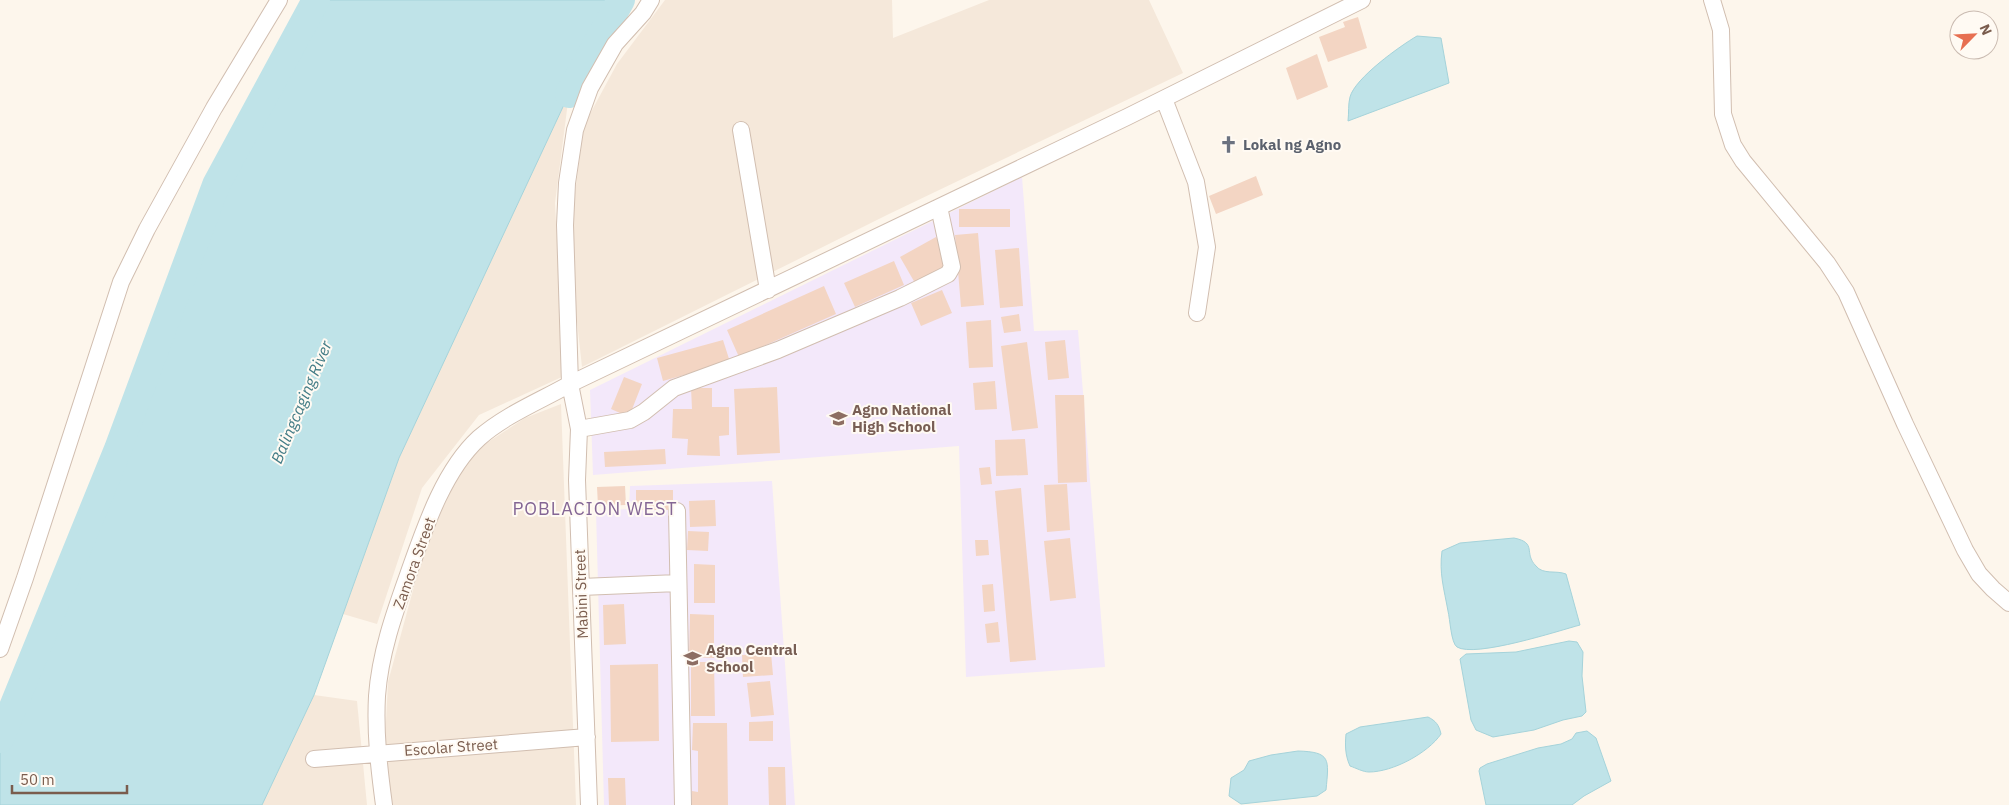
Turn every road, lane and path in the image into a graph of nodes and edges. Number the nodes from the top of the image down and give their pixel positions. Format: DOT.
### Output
graph roads {
  1 [pos="279,0"];
  2 [pos="651,0"];
  3 [pos="1362,0"];
  4 [pos="1712,0"];
  5 [pos="1164,99"];
  6 [pos="741,130"];
  7 [pos="939,207"];
  8 [pos="768,290"];
  9 [pos="1197,313"];
  10 [pos="570,384"];
  11 [pos="579,429"];
  12 [pos="676,511"];
  13 [pos="678,583"];
  14 [pos="581,587"];
  15 [pos="2009,603"];
  16 [pos="0,649"];
  17 [pos="587,737"];
  18 [pos="377,753"];
  19 [pos="314,759"];
  20 [pos="384,805"];
  21 [pos="589,805"];
  22 [pos="683,805"];
  1 -- 16 [label="street"];
  2 -- 10 [label="street, Mabini Street"];
  3 -- 5 [label="street, Zamora Street"];
  4 -- 15 [label="street"];
  5 -- 7 [label="street, Zamora Street"];
  5 -- 9 [label="street"];
  6 -- 8 [label="street"];
  7 -- 8 [label="street, Zamora Street"];
  7 -- 11 [label="street"];
  8 -- 10 [label="street, Zamora Street"];
  10 -- 11 [label="street, Mabini Street"];
  10 -- 18 [label="street, Zamora Street"];
  11 -- 14 [label="street, Mabini Street"];
  12 -- 13 [label="street"];
  13 -- 14 [label="street"];
  13 -- 22 [label="street"];
  14 -- 17 [label="street, Mabini Street"];
  17 -- 18 [label="street, Escolar Street"];
  17 -- 21 [label="street, Mabini Street"];
  18 -- 19 [label="street, Escolar Street"];
  18 -- 20 [label="street, Zamora Street"];
}
